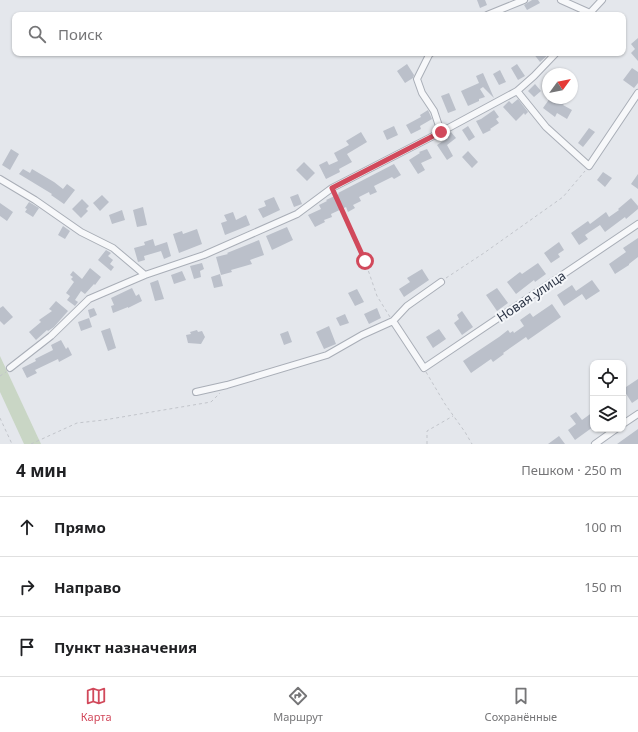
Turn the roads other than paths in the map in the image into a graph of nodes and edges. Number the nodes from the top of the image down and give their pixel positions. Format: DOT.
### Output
graph roads {
  1 [pos="524,0"];
  2 [pos="562,0"];
  3 [pos="602,0"];
  4 [pos="494,12"];
  5 [pos="585,12"];
  6 [pos="591,12"];
  7 [pos="429,56"];
  8 [pos="553,56"];
  9 [pos="516,91"];
  10 [pos="638,93"];
  11 [pos="441,132"];
  12 [pos="0,179"];
  13 [pos="638,224"];
  14 [pos="144,275"];
  15 [pos="441,282"];
  16 [pos="393,321"];
  17 [pos="10,368"];
  18 [pos="196,392"];
  19 [pos="638,414"];
  20 [pos="626,422"];
  21 [pos="612,432"];
  22 [pos="595,444"];
  1 -- 4 [label="street"];
  2 -- 5 [label="street"];
  3 -- 6 [label="street"];
  7 -- 11 [label="street"];
  8 -- 9 [label="street"];
  9 -- 10 [label="street"];
  9 -- 11 [label="street"];
  11 -- 14 [label="street"];
  12 -- 14 [label="street"];
  13 -- 16 [label="street, Новая улица"];
  14 -- 17 [label="street"];
  15 -- 16 [label="street"];
  16 -- 18 [label="street"];
  19 -- 20 [label="street"];
  21 -- 22 [label="street"];
}
